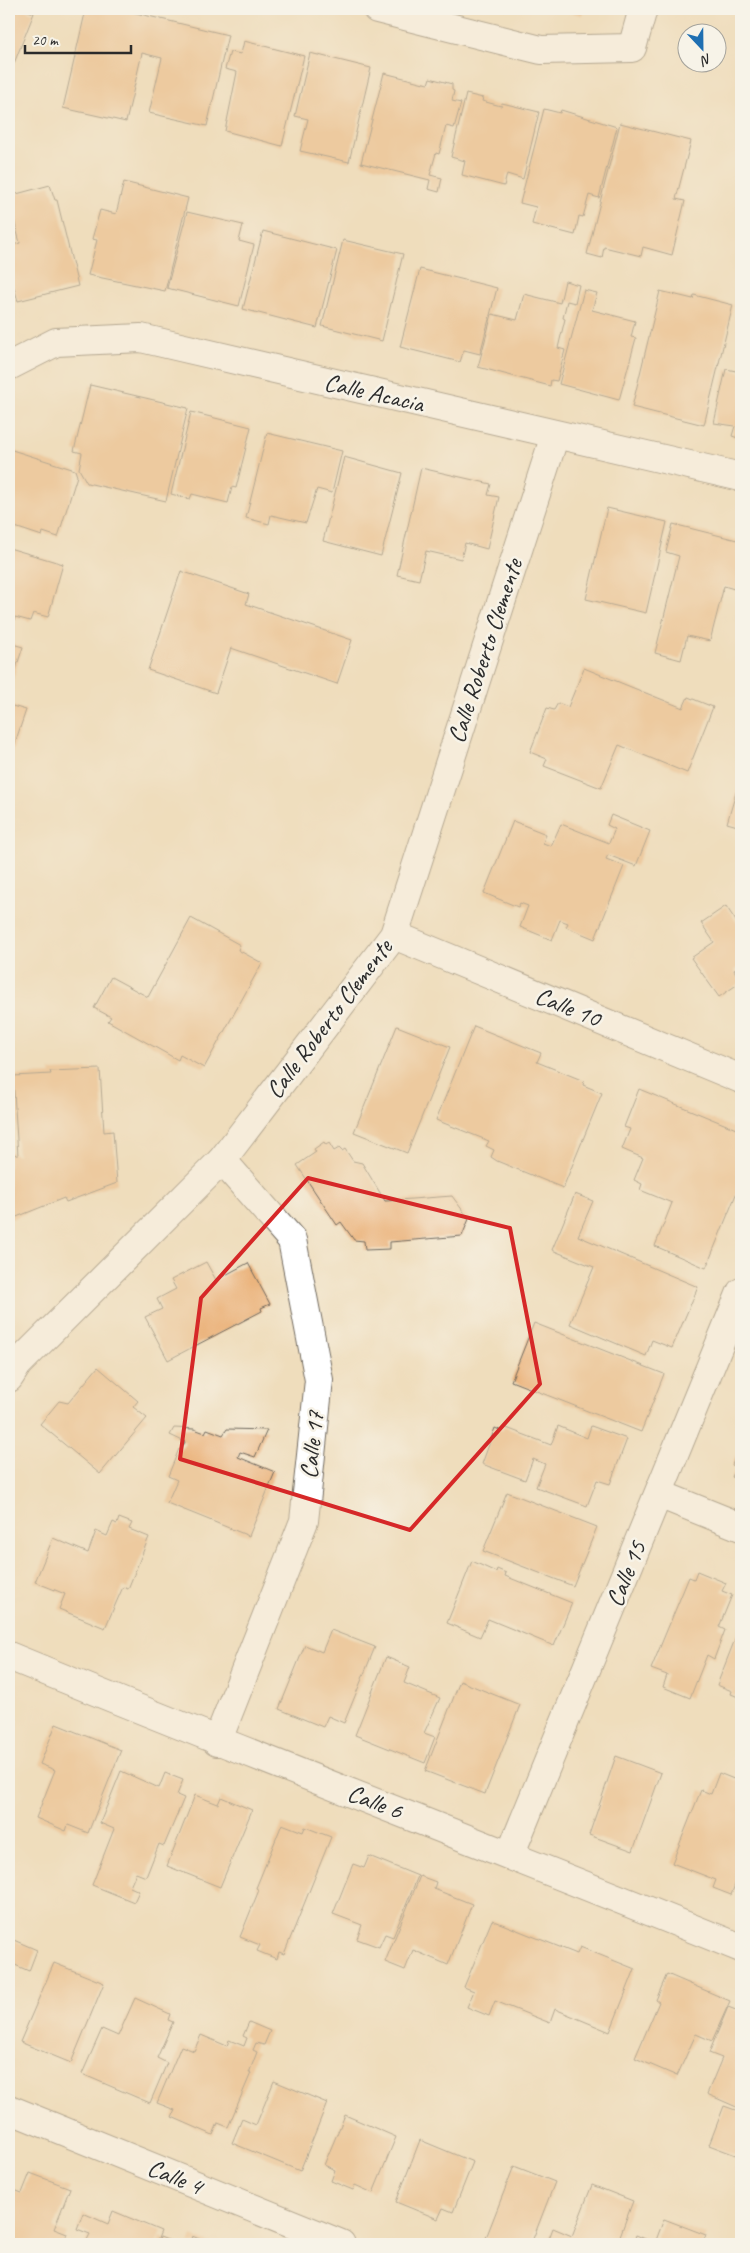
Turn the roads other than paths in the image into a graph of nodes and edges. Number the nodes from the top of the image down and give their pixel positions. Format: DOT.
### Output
graph roads {
  1 [pos="377,9"];
  2 [pos="643,9"];
  3 [pos="9,366"];
  4 [pos="555,435"];
  5 [pos="741,477"];
  6 [pos="394,935"];
  7 [pos="741,1079"];
  8 [pos="222,1160"];
  9 [pos="741,1292"];
  10 [pos="9,1378"];
  11 [pos="659,1494"];
  12 [pos="741,1527"];
  13 [pos="9,1656"];
  14 [pos="217,1742"];
  15 [pos="510,1855"];
  16 [pos="741,1948"];
  17 [pos="9,2109"];
  18 [pos="342,2244"];
  1 -- 2 [label="street"];
  3 -- 4 [label="street, Calle Acacia"];
  4 -- 5 [label="street, Calle Acacia"];
  4 -- 6 [label="street, Calle Roberto Clemente"];
  6 -- 7 [label="street, Calle 10"];
  6 -- 8 [label="street, Calle Roberto Clemente"];
  8 -- 10 [label="street, Calle Roberto Clemente"];
  8 -- 14 [label="street, Calle 17"];
  9 -- 11 [label="street, Calle 15"];
  11 -- 12 [label="street"];
  11 -- 15 [label="street, Calle 15"];
  13 -- 14 [label="street, Calle 6"];
  14 -- 15 [label="street, Calle 6"];
  15 -- 16 [label="street, Calle 6"];
  17 -- 18 [label="street, Calle 4"];
}
